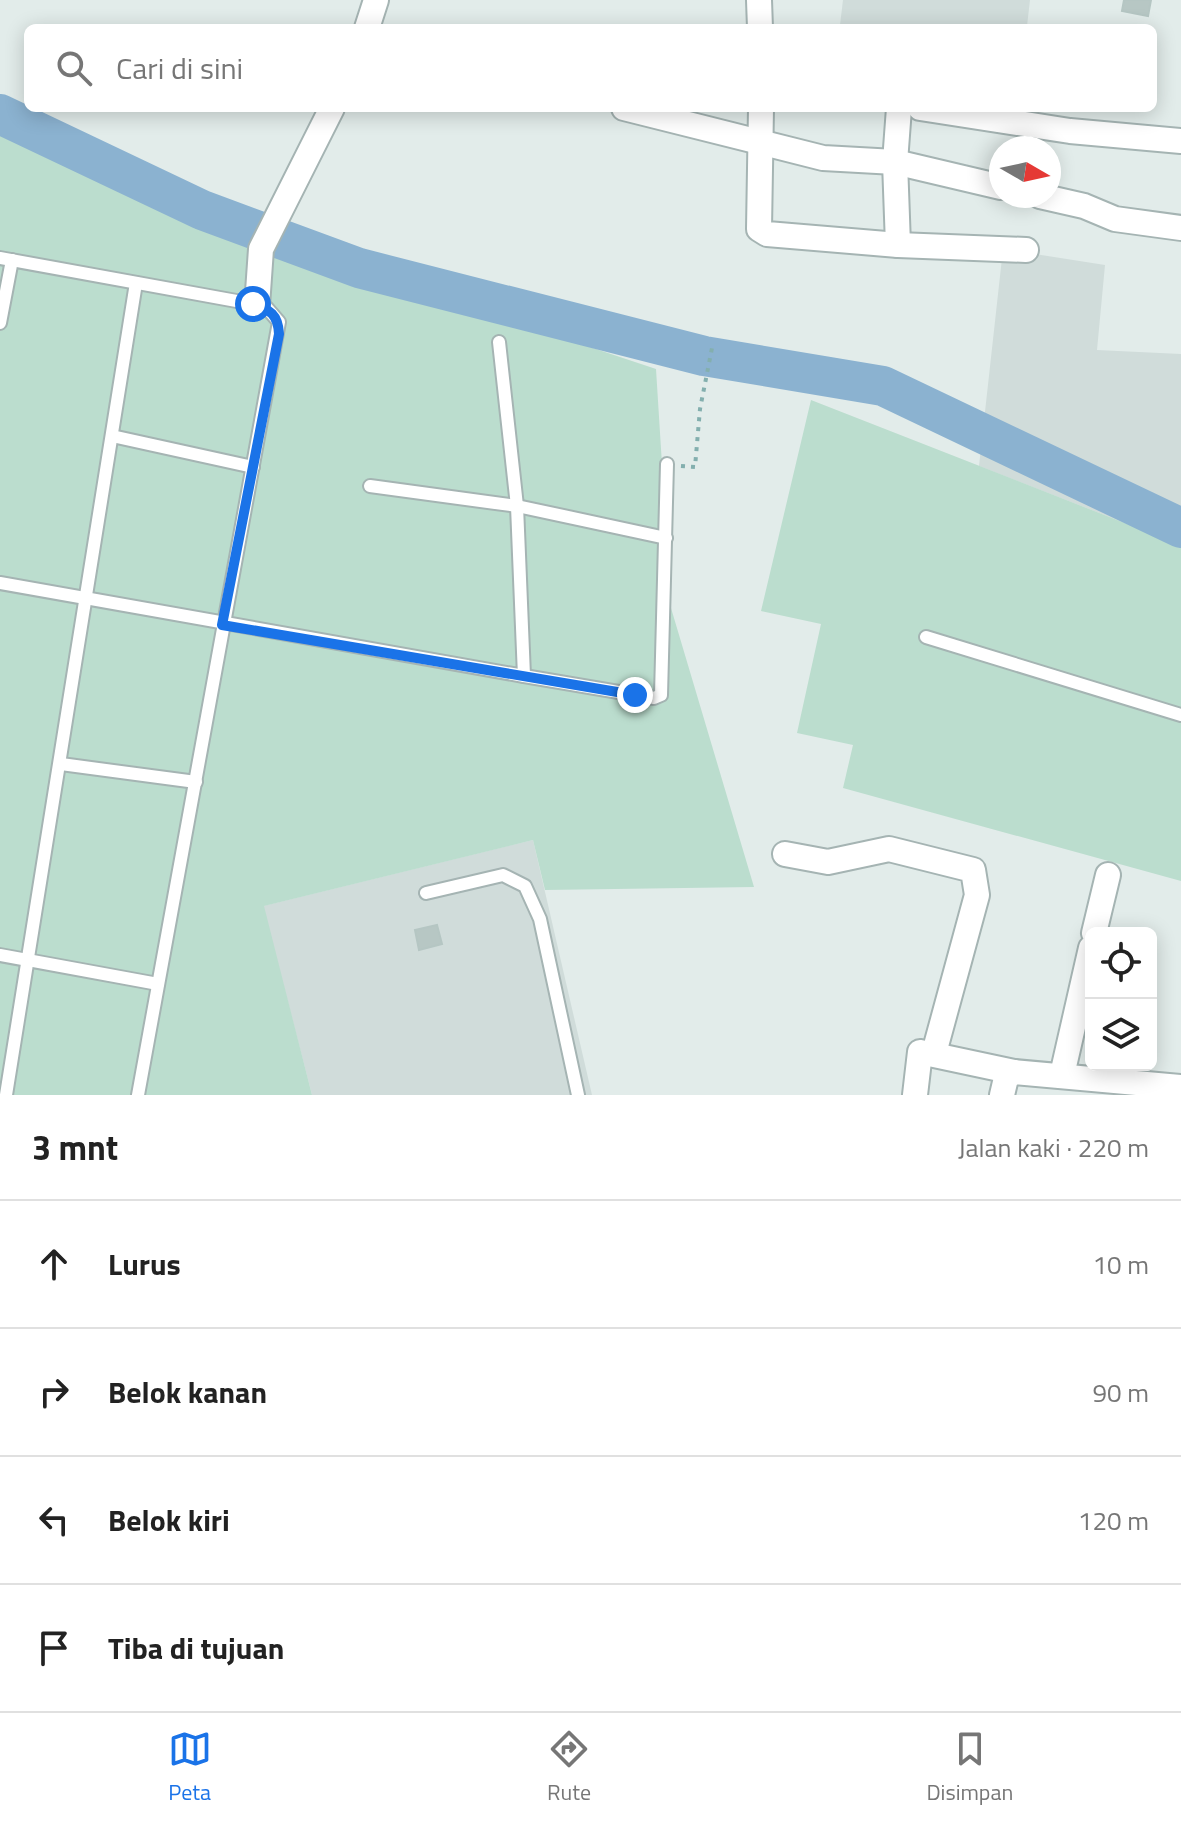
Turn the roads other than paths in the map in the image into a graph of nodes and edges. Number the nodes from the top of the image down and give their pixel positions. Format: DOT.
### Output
graph roads {
  1 [pos="376,0"];
  2 [pos="759,0"];
  3 [pos="368,24"];
  4 [pos="760,24"];
  5 [pos="330,112"];
  6 [pos="640,112"];
  7 [pos="761,112"];
  8 [pos="899,112"];
  9 [pos="946,112"];
  10 [pos="1181,141"];
  11 [pos="761,143"];
  12 [pos="895,162"];
  13 [pos="989,184"];
  14 [pos="1061,201"];
  15 [pos="1181,228"];
  16 [pos="898,245"];
  17 [pos="1026,250"];
  18 [pos="6,259"];
  19 [pos="136,283"];
  20 [pos="257,306"];
  21 [pos="0,323"];
  22 [pos="499,342"];
  23 [pos="112,436"];
  24 [pos="667,464"];
  25 [pos="253,467"];
  26 [pos="370,486"];
  27 [pos="517,506"];
  28 [pos="666,538"];
  29 [pos="0,583"];
  30 [pos="88,600"];
  31 [pos="222,625"];
  32 [pos="926,637"];
  33 [pos="524,676"];
  34 [pos="1181,715"];
  35 [pos="61,764"];
  36 [pos="196,782"];
  37 [pos="785,854"];
  38 [pos="1108,875"];
  39 [pos="426,893"];
  40 [pos="1095,927"];
  41 [pos="0,955"];
  42 [pos="28,960"];
  43 [pos="1085,974"];
  44 [pos="158,984"];
  45 [pos="934,1053"];
  46 [pos="1014,1072"];
  47 [pos="1062,1075"];
  48 [pos="1181,1087"];
  49 [pos="4,1095"];
  50 [pos="138,1095"];
  51 [pos="578,1095"];
  52 [pos="915,1095"];
  53 [pos="1002,1095"];
  1 -- 3 [label="street"];
  2 -- 4 [label="street"];
  5 -- 20 [label="street"];
  6 -- 11 [label="street"];
  7 -- 11 [label="street"];
  8 -- 12 [label="street"];
  9 -- 10 [label="street"];
  11 -- 12 [label="street"];
  11 -- 16 [label="street"];
  12 -- 13 [label="street"];
  12 -- 16 [label="street"];
  14 -- 15 [label="street"];
  16 -- 17 [label="street"];
  18 -- 19 [label="lane"];
  18 -- 21 [label="lane"];
  19 -- 20 [label="lane"];
  19 -- 23 [label="lane"];
  20 -- 25 [label="lane"];
  22 -- 27 [label="lane"];
  23 -- 25 [label="lane"];
  23 -- 30 [label="lane"];
  24 -- 28 [label="lane"];
  25 -- 31 [label="lane"];
  26 -- 27 [label="lane"];
  27 -- 28 [label="lane"];
  27 -- 33 [label="lane"];
  28 -- 33 [label="lane"];
  29 -- 30 [label="lane"];
  30 -- 31 [label="lane"];
  30 -- 35 [label="lane"];
  31 -- 33 [label="lane"];
  31 -- 36 [label="lane"];
  32 -- 34 [label="lane"];
  35 -- 36 [label="lane"];
  35 -- 42 [label="lane"];
  36 -- 44 [label="lane"];
  37 -- 45 [label="street"];
  38 -- 40 [label="street"];
  39 -- 51 [label="lane"];
  41 -- 42 [label="lane"];
  42 -- 44 [label="lane"];
  42 -- 49 [label="lane"];
  43 -- 47 [label="street"];
  44 -- 50 [label="lane"];
  45 -- 46 [label="street"];
  45 -- 52 [label="street"];
  46 -- 47 [label="street"];
  46 -- 53 [label="street"];
  47 -- 48 [label="street"];
}
